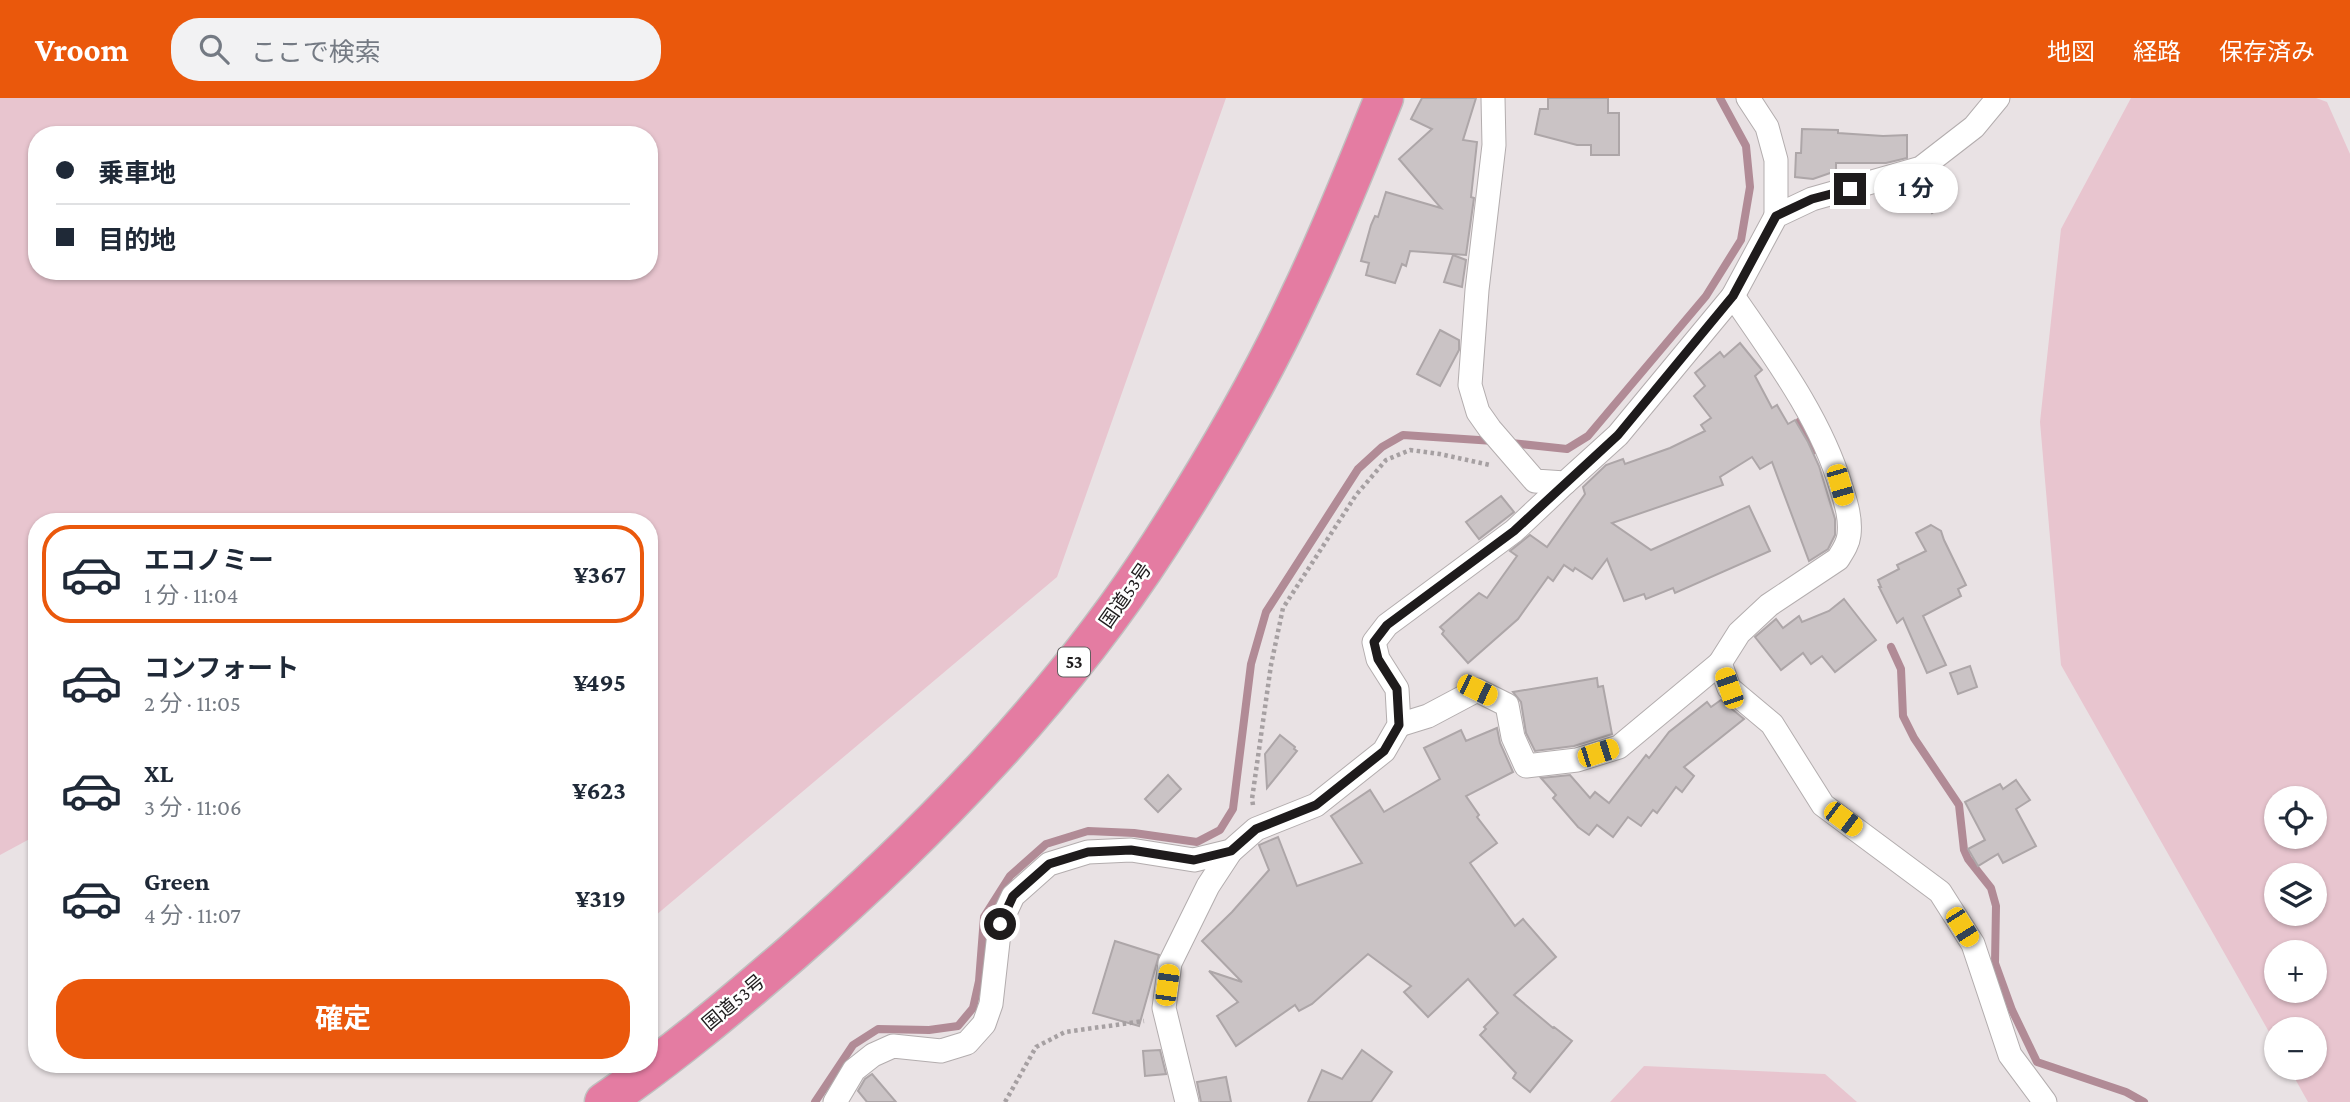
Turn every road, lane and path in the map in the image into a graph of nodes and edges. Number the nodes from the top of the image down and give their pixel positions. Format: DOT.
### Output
graph roads {
  1 [pos="1384,98"];
  2 [pos="1493,98"];
  3 [pos="1748,98"];
  4 [pos="1998,98"];
  5 [pos="1776,216"];
  6 [pos="1733,296"];
  7 [pos="1522,467"];
  8 [pos="1566,483"];
  9 [pos="1720,663"];
  10 [pos="1399,725"];
  11 [pos="1256,829"];
  12 [pos="1231,851"];
  13 [pos="1166,1016"];
  14 [pos="658,1062"];
  15 [pos="645,1073"];
  16 [pos="604,1102"];
  17 [pos="835,1102"];
  18 [pos="1005,1102"];
  19 [pos="1187,1102"];
  20 [pos="2045,1102"];
  1 -- 14 [label="highway, 国道53号 / 53"];
  2 -- 7 [label="street"];
  3 -- 5 [label="street"];
  4 -- 5 [label="street"];
  5 -- 6 [label="street"];
  6 -- 8 [label="street"];
  6 -- 9 [label="street"];
  7 -- 8 [label="street"];
  7 -- 11 [label="path"];
  8 -- 10 [label="street"];
  9 -- 10 [label="street"];
  9 -- 20 [label="street"];
  10 -- 11 [label="street"];
  11 -- 12 [label="street"];
  12 -- 13 [label="street"];
  12 -- 17 [label="street"];
  13 -- 18 [label="path"];
  13 -- 19 [label="street"];
  15 -- 16 [label="highway, 国道53号 / 53"];
}
